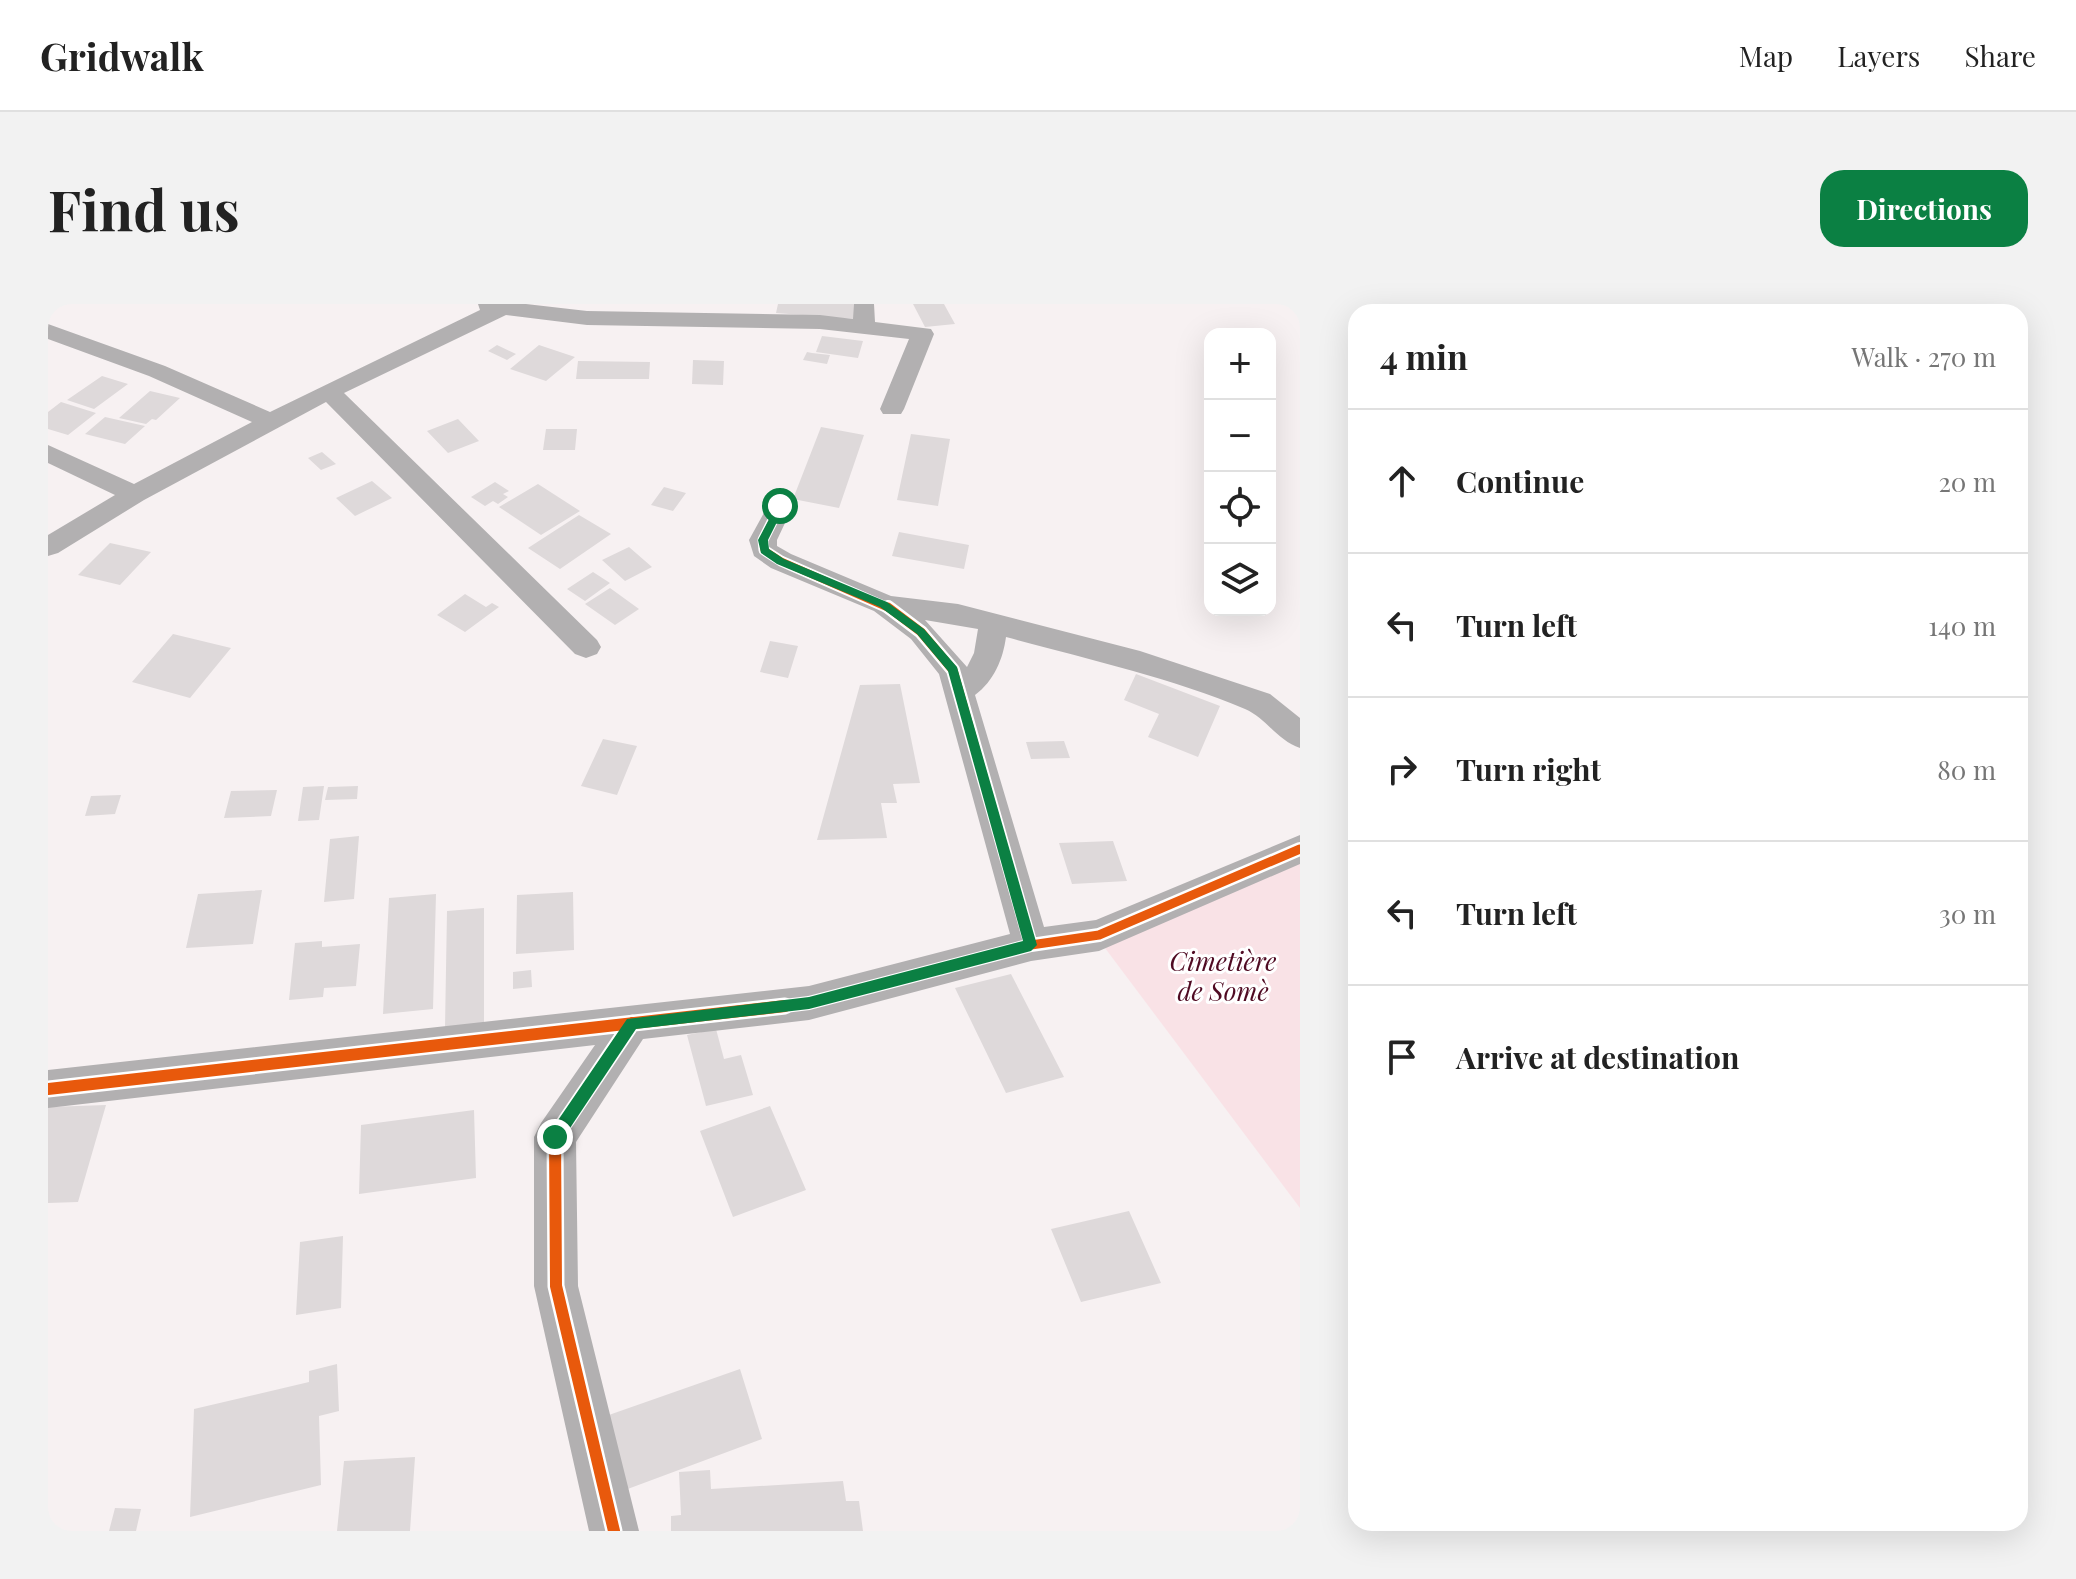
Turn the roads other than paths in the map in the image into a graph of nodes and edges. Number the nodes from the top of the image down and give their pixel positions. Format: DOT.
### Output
graph roads {
  1 [pos="497,305"];
  2 [pos="864,315"];
  3 [pos="48,331"];
  4 [pos="329,391"];
  5 [pos="892,409"];
  6 [pos="272,422"];
  7 [pos="48,453"];
  8 [pos="135,494"];
  9 [pos="780,506"];
  10 [pos="48,547"];
  11 [pos="884,604"];
  12 [pos="993,624"];
  13 [pos="586,647"];
  14 [pos="961,689"];
  15 [pos="1300,736"];
  16 [pos="1300,849"];
  17 [pos="1031,945"];
  18 [pos="632,1023"];
  19 [pos="48,1089"];
  20 [pos="614,1531"];
  1 -- 2 [label="street"];
  1 -- 4 [label="street"];
  2 -- 5 [label="street"];
  3 -- 6 [label="street"];
  4 -- 6 [label="street"];
  4 -- 13 [label="street"];
  6 -- 8 [label="street"];
  7 -- 8 [label="street"];
  8 -- 10 [label="street"];
  9 -- 11 [label="street"];
  11 -- 12 [label="street"];
  11 -- 14 [label="street"];
  12 -- 14 [label="street"];
  12 -- 15 [label="street"];
  14 -- 17 [label="street"];
  16 -- 17 [label="street"];
  17 -- 18 [label="street"];
  18 -- 19 [label="street"];
  18 -- 20 [label="street"];
}
